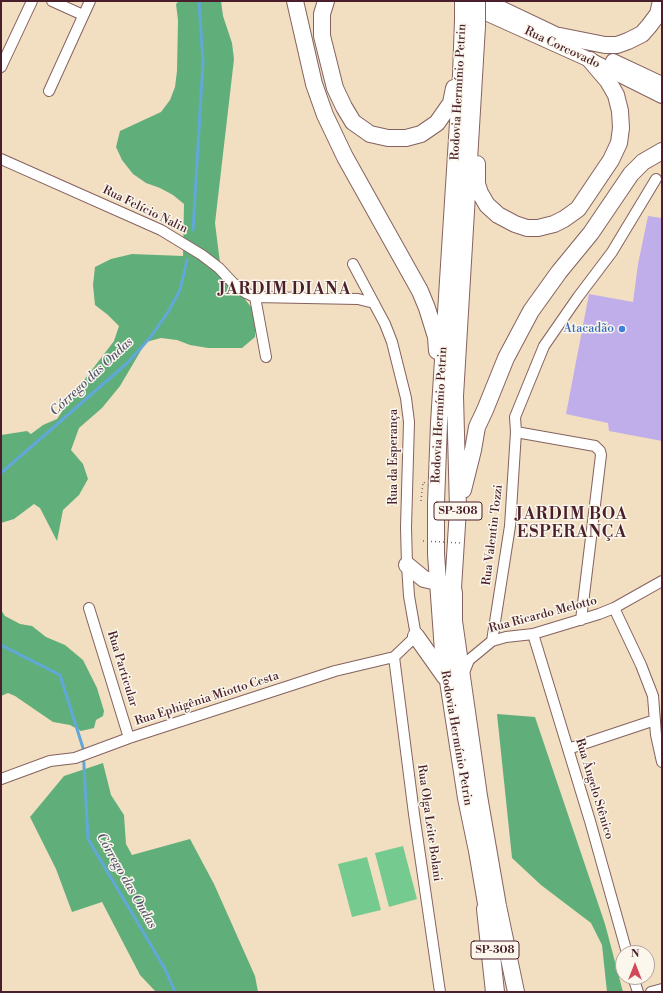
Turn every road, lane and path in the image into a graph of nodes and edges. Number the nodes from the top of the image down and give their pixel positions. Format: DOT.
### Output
graph roads {
  1 [pos="32,1"];
  2 [pos="52,1"];
  3 [pos="90,1"];
  4 [pos="295,1"];
  5 [pos="326,1"];
  6 [pos="462,1"];
  7 [pos="477,1"];
  8 [pos="486,1"];
  9 [pos="662,1"];
  10 [pos="83,15"];
  11 [pos="470,23"];
  12 [pos="560,36"];
  13 [pos="462,43"];
  14 [pos="590,60"];
  15 [pos="1,67"];
  16 [pos="474,76"];
  17 [pos="662,84"];
  18 [pos="49,91"];
  19 [pos="662,96"];
  20 [pos="662,151"];
  21 [pos="1,159"];
  22 [pos="656,179"];
  23 [pos="353,264"];
  24 [pos="255,297"];
  25 [pos="374,303"];
  26 [pos="266,357"];
  27 [pos="439,424"];
  28 [pos="516,432"];
  29 [pos="458,509"];
  30 [pos="423,541"];
  31 [pos="462,543"];
  32 [pos="406,565"];
  33 [pos="662,581"];
  34 [pos="437,582"];
  35 [pos="89,608"];
  36 [pos="614,608"];
  37 [pos="581,620"];
  38 [pos="533,634"];
  39 [pos="416,636"];
  40 [pos="492,641"];
  41 [pos="394,657"];
  42 [pos="455,678"];
  43 [pos="655,720"];
  44 [pos="129,738"];
  45 [pos="568,749"];
  46 [pos="662,762"];
  47 [pos="1,778"];
  48 [pos="486,909"];
  49 [pos="625,945"];
  50 [pos="662,989"];
  51 [pos="440,992"];
  52 [pos="495,992"];
  53 [pos="504,992"];
  54 [pos="516,992"];
  55 [pos="651,992"];
  1 -- 15 [label="street"];
  2 -- 10 [label="street"];
  3 -- 10 [label="street"];
  4 -- 27 [label="main road"];
  5 -- 13 [label="main road"];
  6 -- 11 [label="main road, Rodovia Hermínio Petrin / SP-308, bridge"];
  6 -- 14 [label="street, Rua Corcovado"];
  7 -- 11 [label="main road, Rodovia Hermínio Petrin / SP-308, bridge"];
  8 -- 12 [label="street, Rua Corcovado"];
  9 -- 12 [label="main road"];
  10 -- 18 [label="street"];
  11 -- 13 [label="main road, Rodovia Hermínio Petrin / SP-308"];
  11 -- 16 [label="main road, Rodovia Hermínio Petrin / SP-308"];
  12 -- 17 [label="street, Rua Corcovado"];
  13 -- 27 [label="main road, Rodovia Hermínio Petrin / SP-308"];
  14 -- 16 [label="main road"];
  14 -- 19 [label="street, Rua Corcovado"];
  16 -- 29 [label="main road, Rodovia Hermínio Petrin / SP-308"];
  20 -- 29 [label="main road"];
  21 -- 24 [label="street, Rua Felício Nalin"];
  22 -- 28 [label="street, Rua Valentin Tozzi"];
  23 -- 25 [label="street, Rua da Esperança"];
  24 -- 25 [label="street"];
  24 -- 26 [label="street"];
  25 -- 32 [label="street, Rua da Esperança"];
  27 -- 34 [label="main road, Rodovia Hermínio Petrin / SP-308"];
  28 -- 37 [label="street"];
  28 -- 40 [label="street, Rua Valentin Tozzi"];
  29 -- 42 [label="main road, Rodovia Hermínio Petrin / SP-308"];
  30 -- 31 [label="path, bridge"];
  32 -- 34 [label="main road"];
  32 -- 39 [label="street, Rua da Esperança"];
  33 -- 36 [label="street, Rua Ricardo Melotto"];
  34 -- 42 [label="main road, Rodovia Hermínio Petrin / SP-308"];
  35 -- 44 [label="street, Rua Particular"];
  36 -- 37 [label="street, Rua Ricardo Melotto"];
  36 -- 43 [label="street"];
  37 -- 38 [label="street, Rua Ricardo Melotto"];
  38 -- 40 [label="street, Rua Ricardo Melotto"];
  38 -- 45 [label="street, Rua Ângelo Stênico"];
  39 -- 41 [label="street, Rua Ephigênia Miotto Cesta"];
  39 -- 42 [label="main road"];
  40 -- 42 [label="street, Rua Ricardo Melotto"];
  41 -- 44 [label="street, Rua Ephigênia Miotto Cesta"];
  41 -- 51 [label="street, Rua Olga Leite Bolani"];
  42 -- 48 [label="main road, Rodovia Hermínio Petrin / SP-308"];
  42 -- 54 [label="main road, Rodovia Hermínio Petrin / SP-308"];
  43 -- 45 [label="street"];
  43 -- 46 [label="street"];
  44 -- 47 [label="street, Rua Ephigênia Miotto Cesta"];
  45 -- 49 [label="street, Rua Ângelo Stênico"];
  48 -- 52 [label="highway"];
  48 -- 53 [label="main road, Rodovia Hermínio Petrin / SP-308"];
  50 -- 55 [label="street"];
}
